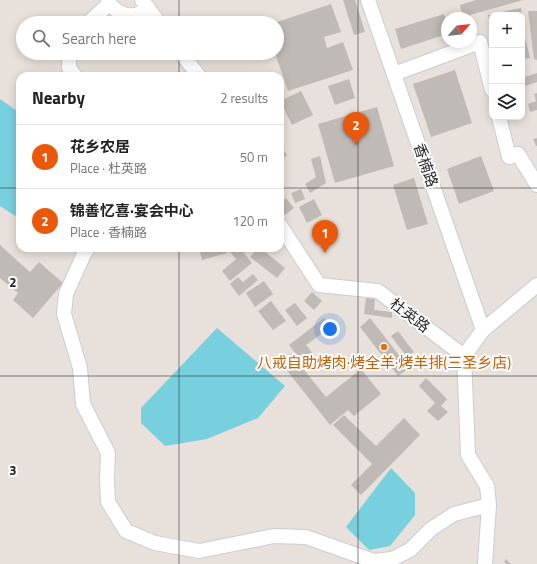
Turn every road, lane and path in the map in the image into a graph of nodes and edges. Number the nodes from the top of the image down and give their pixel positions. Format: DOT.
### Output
graph roads {
  1 [pos="368,0"];
  2 [pos="109,2"];
  3 [pos="145,4"];
  4 [pos="95,16"];
  5 [pos="154,16"];
  6 [pos="69,60"];
  7 [pos="186,60"];
  8 [pos="72,72"];
  9 [pos="196,72"];
  10 [pos="394,74"];
  11 [pos="490,84"];
  12 [pos="500,120"];
  13 [pos="537,185"];
  14 [pos="284,231"];
  15 [pos="85,252"];
  16 [pos="537,285"];
  17 [pos="483,330"];
  18 [pos="464,356"];
  19 [pos="489,505"];
  20 [pos="485,564"];
  1 -- 10 [label="street, 香楠路"];
  2 -- 3 [label="street"];
  2 -- 4 [label="street"];
  3 -- 5 [label="street"];
  6 -- 8 [label="street"];
  7 -- 9 [label="street"];
  10 -- 11 [label="street"];
  10 -- 17 [label="street, 香楠路"];
  12 -- 13 [label="street"];
  14 -- 18 [label="street, 杜英路"];
  15 -- 19 [label="street"];
  16 -- 17 [label="street"];
  17 -- 18 [label="street"];
  18 -- 19 [label="street"];
  19 -- 20 [label="street"];
}
